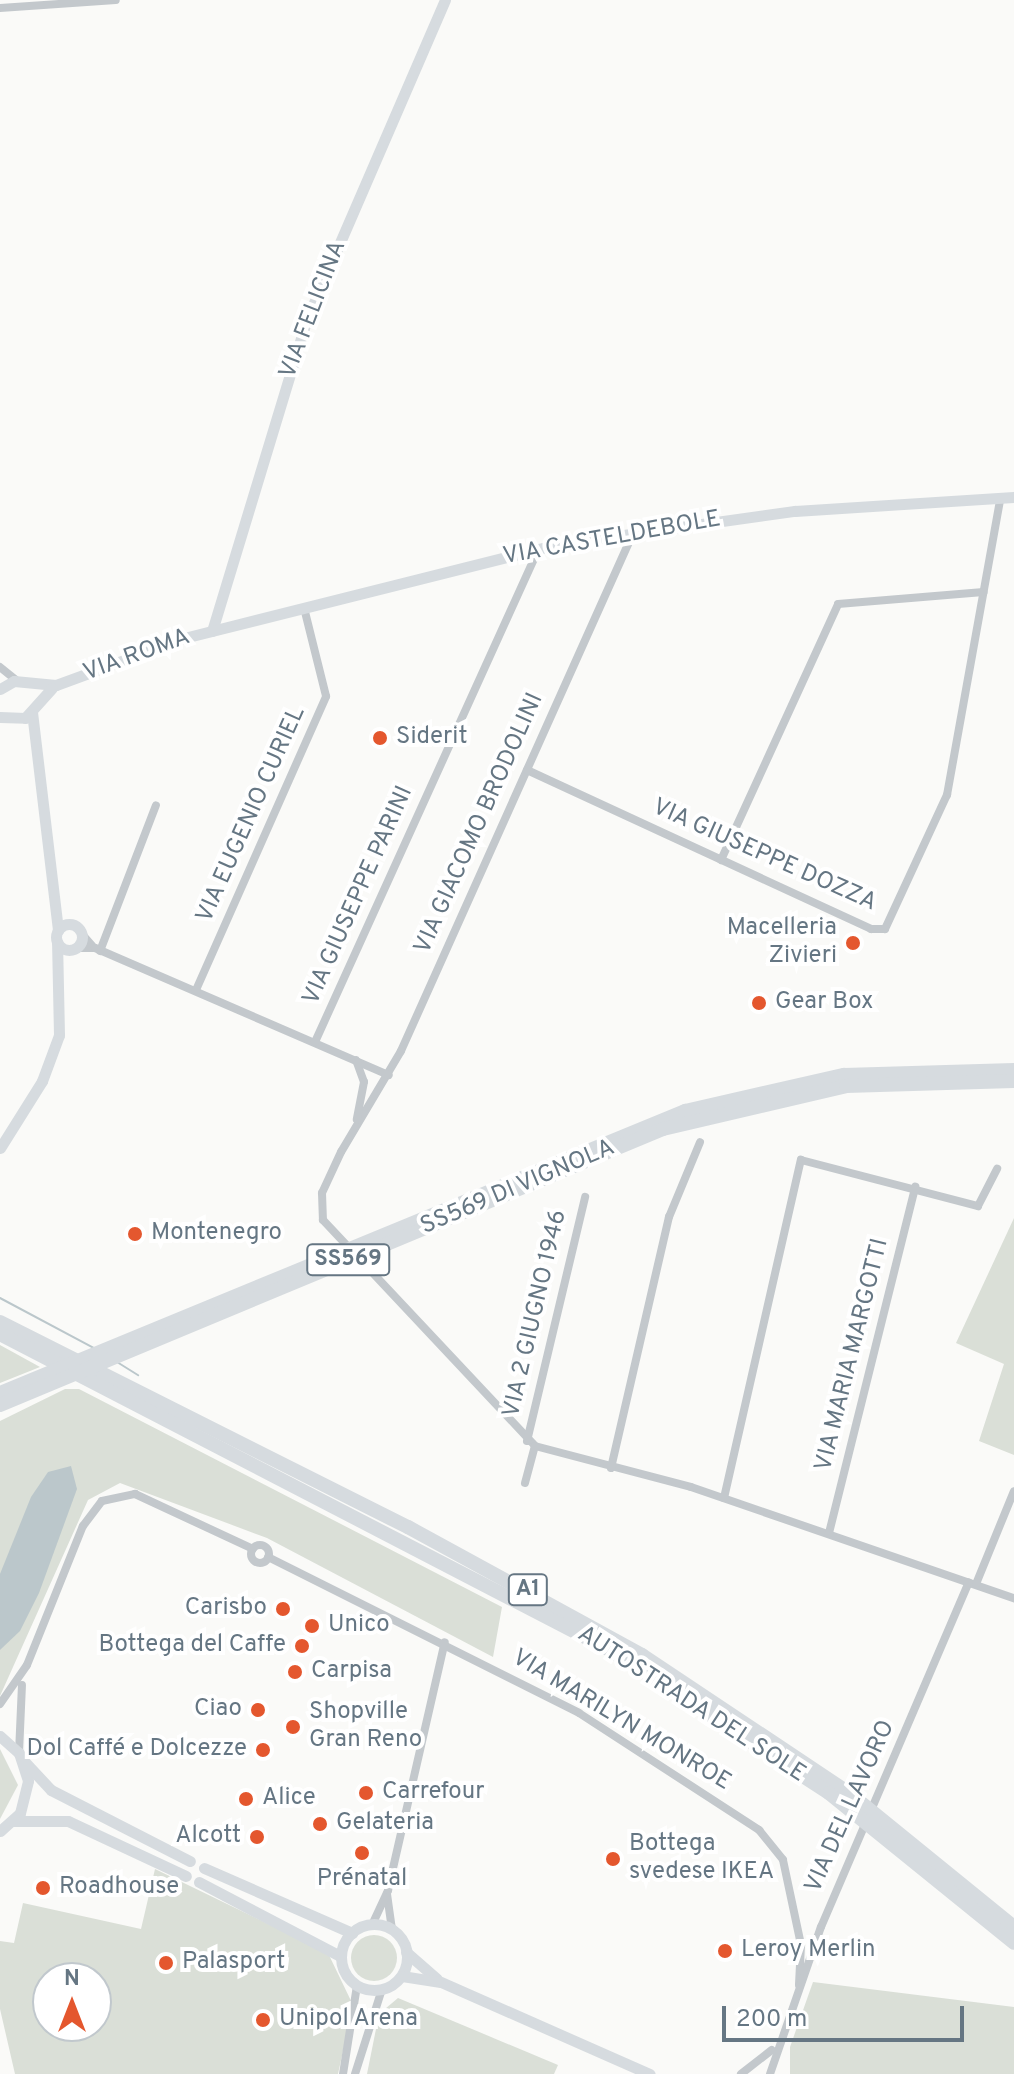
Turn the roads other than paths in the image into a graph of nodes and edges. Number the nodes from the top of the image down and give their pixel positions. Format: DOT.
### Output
graph roads {
  1 [pos="116,0"];
  2 [pos="445,0"];
  3 [pos="0,8"];
  4 [pos="1014,497"];
  5 [pos="1000,500"];
  6 [pos="634,531"];
  7 [pos="539,548"];
  8 [pos="984,592"];
  9 [pos="304,608"];
  10 [pos="215,630"];
  11 [pos="0,667"];
  12 [pos="23,684"];
  13 [pos="56,685"];
  14 [pos="0,689"];
  15 [pos="33,710"];
  16 [pos="4,717"];
  17 [pos="30,739"];
  18 [pos="527,770"];
  19 [pos="156,805"];
  20 [pos="721,860"];
  21 [pos="60,909"];
  22 [pos="73,924"];
  23 [pos="82,934"];
  24 [pos="57,936"];
  25 [pos="74,949"];
  26 [pos="97,950"];
  27 [pos="58,977"];
  28 [pos="196,990"];
  29 [pos="315,1042"];
  30 [pos="356,1060"];
  31 [pos="362,1069"];
  32 [pos="1014,1070"];
  33 [pos="389,1075"];
  34 [pos="1014,1081"];
  35 [pos="692,1114"];
  36 [pos="355,1128"];
  37 [pos="700,1142"];
  38 [pos="0,1148"];
  39 [pos="997,1169"];
  40 [pos="915,1187"];
  41 [pos="585,1197"];
  42 [pos="0,1322"];
  43 [pos="0,1334"];
  44 [pos="120,1355"];
  45 [pos="4,1390"];
  46 [pos="0,1405"];
  47 [pos="0,1415"];
  48 [pos="527,1441"];
  49 [pos="535,1446"];
  50 [pos="611,1468"];
  51 [pos="525,1483"];
  52 [pos="1014,1491"];
  53 [pos="724,1498"];
  54 [pos="829,1533"];
  55 [pos="972,1583"];
  56 [pos="1014,1598"];
  57 [pos="445,1642"];
  58 [pos="27,1665"];
  59 [pos="0,1704"];
  60 [pos="0,1736"];
  61 [pos="21,1756"];
  62 [pos="13,1821"];
  63 [pos="0,1831"];
  64 [pos="190,1861"];
  65 [pos="204,1868"];
  66 [pos="186,1876"];
  67 [pos="199,1882"];
  68 [pos="388,1890"];
  69 [pos="372,1925"];
  70 [pos="1014,1927"];
  71 [pos="392,1929"];
  72 [pos="352,1933"];
  73 [pos="1014,1943"];
  74 [pos="406,1952"];
  75 [pos="340,1956"];
  76 [pos="402,1976"];
  77 [pos="441,1982"];
  78 [pos="799,1985"];
  79 [pos="357,1986"];
  80 [pos="382,1989"];
  81 [pos="773,2049"];
  82 [pos="343,2074"];
  83 [pos="355,2074"];
  84 [pos="650,2074"];
  85 [pos="741,2074"];
  86 [pos="770,2074"];
  1 -- 3 [label="street"];
  2 -- 10 [label="street, VIA FELICINA"];
  4 -- 5 [label="street, VIA CASTELDEBOLE"];
  5 -- 6 [label="street, VIA CASTELDEBOLE"];
  5 -- 8 [label="street, VIA GIUSEPPE DOZZA"];
  6 -- 7 [label="street, VIA CASTELDEBOLE"];
  6 -- 18 [label="street, VIA GIACOMO BRODOLINI"];
  7 -- 9 [label="street, VIA CASTELDEBOLE"];
  7 -- 29 [label="street, VIA GIUSEPPE PARINI"];
  8 -- 20 [label="street"];
  8 -- 20 [label="street, VIA GIUSEPPE DOZZA"];
  9 -- 10 [label="street, VIA CASTELDEBOLE"];
  9 -- 28 [label="street, VIA EUGENIO CURIEL"];
  10 -- 13 [label="street, VIA ROMA"];
  11 -- 12 [label="street"];
  12 -- 13 [label="street, VIA ROMA"];
  12 -- 14 [label="street, VIA ROMA"];
  12 -- 15 [label="street"];
  13 -- 15 [label="street, VIA ROMA"];
  15 -- 16 [label="street, VIA ROMA"];
  15 -- 17 [label="street"];
  16 -- 17 [label="street"];
  17 -- 21 [label="street"];
  18 -- 20 [label="street, VIA GIUSEPPE DOZZA"];
  18 -- 33 [label="street, VIA GIACOMO BRODOLINI"];
  19 -- 26 [label="street"];
  21 -- 22 [label="street"];
  21 -- 24 [label="street"];
  22 -- 23 [label="street"];
  22 -- 24 [label="street"];
  23 -- 25 [label="street"];
  23 -- 26 [label="street"];
  24 -- 25 [label="street"];
  24 -- 27 [label="street"];
  25 -- 26 [label="street"];
  25 -- 27 [label="street"];
  26 -- 28 [label="street"];
  27 -- 38 [label="street"];
  28 -- 29 [label="street"];
  29 -- 30 [label="street"];
  30 -- 31 [label="street"];
  30 -- 33 [label="street"];
  31 -- 33 [label="street"];
  31 -- 36 [label="street"];
  32 -- 35 [label="highway, SS569 DI VIGNOLA / SS569"];
  33 -- 36 [label="street, VIA GIACOMO BRODOLINI"];
  34 -- 35 [label="highway, SS569 DI VIGNOLA / SS569"];
  35 -- 44 [label="highway, SS569 DI VIGNOLA / SS569"];
  35 -- 45 [label="highway, SS569 DI VIGNOLA / SS569"];
  36 -- 48 [label="street"];
  37 -- 50 [label="street"];
  39 -- 40 [label="street"];
  40 -- 53 [label="street"];
  40 -- 54 [label="street, VIA MARIA MARGOTTI"];
  41 -- 48 [label="street, VIA 2 GIUGNO 1946"];
  42 -- 70 [label="highway, AUTOSTRADA DEL SOLE / A1"];
  43 -- 73 [label="highway, AUTOSTRADA DEL SOLE / A1"];
  44 -- 46 [label="highway, SS569 DI VIGNOLA / SS569"];
  44 -- 47 [label="highway"];
  48 -- 49 [label="street"];
  49 -- 50 [label="street"];
  49 -- 51 [label="street"];
  50 -- 53 [label="street"];
  52 -- 55 [label="street, VIA DEL LAVORO"];
  53 -- 54 [label="street"];
  54 -- 55 [label="street"];
  55 -- 56 [label="street"];
  55 -- 78 [label="street, VIA DEL LAVORO"];
  57 -- 58 [label="street, VIA MARILYN MONROE"];
  57 -- 68 [label="street"];
  57 -- 78 [label="street, VIA MARILYN MONROE"];
  58 -- 59 [label="street"];
  58 -- 61 [label="street"];
  60 -- 61 [label="street"];
  61 -- 62 [label="street"];
  61 -- 64 [label="street"];
  62 -- 63 [label="street"];
  62 -- 66 [label="street"];
  65 -- 72 [label="street"];
  67 -- 75 [label="street"];
  68 -- 69 [label="street"];
  68 -- 71 [label="street"];
  69 -- 71 [label="street"];
  69 -- 72 [label="street"];
  71 -- 74 [label="street"];
  72 -- 75 [label="street"];
  74 -- 76 [label="street"];
  74 -- 77 [label="street"];
  75 -- 79 [label="street"];
  76 -- 77 [label="street"];
  76 -- 80 [label="street"];
  77 -- 84 [label="street"];
  78 -- 81 [label="street, VIA DEL LAVORO"];
  79 -- 80 [label="street"];
  79 -- 82 [label="street"];
  80 -- 83 [label="street"];
  81 -- 85 [label="street, VIA DEL LAVORO"];
  81 -- 86 [label="street, VIA DEL LAVORO"];
}
